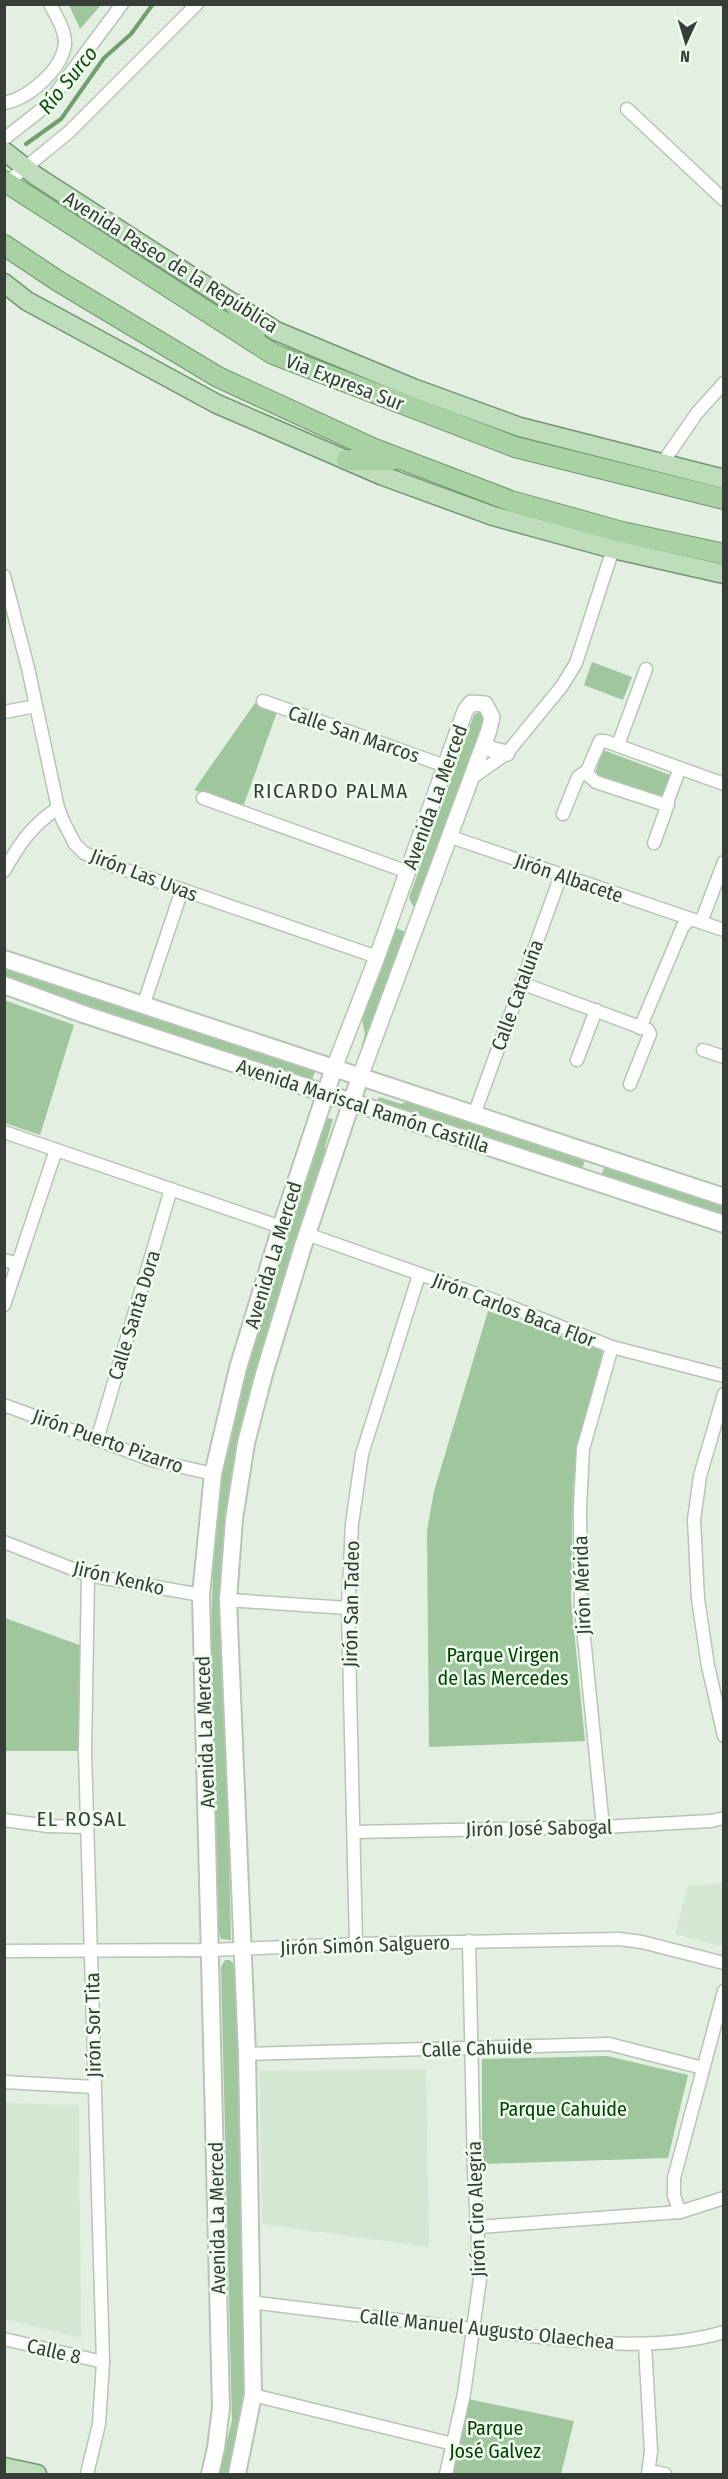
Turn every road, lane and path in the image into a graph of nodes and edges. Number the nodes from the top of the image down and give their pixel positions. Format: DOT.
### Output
graph roads {
  1 [pos="50,4"];
  2 [pos="122,4"];
  3 [pos="197,4"];
  4 [pos="4,103"];
  5 [pos="627,109"];
  6 [pos="4,139"];
  7 [pos="4,151"];
  8 [pos="25,168"];
  9 [pos="5,183"];
  10 [pos="723,200"];
  11 [pos="4,245"];
  12 [pos="4,283"];
  13 [pos="235,304"];
  14 [pos="257,344"];
  15 [pos="723,383"];
  16 [pos="346,460"];
  17 [pos="404,460"];
  18 [pos="661,465"];
  19 [pos="723,479"];
  20 [pos="723,499"];
  21 [pos="613,549"];
  22 [pos="723,554"];
  23 [pos="723,574"];
  24 [pos="4,576"];
  25 [pos="9,610"];
  26 [pos="646,669"];
  27 [pos="262,701"];
  28 [pos="36,706"];
  29 [pos="4,712"];
  30 [pos="485,742"];
  31 [pos="618,745"];
  32 [pos="507,753"];
  33 [pos="446,766"];
  34 [pos="680,768"];
  35 [pos="587,771"];
  36 [pos="469,780"];
  37 [pos="723,784"];
  38 [pos="203,798"];
  39 [pos="668,804"];
  40 [pos="58,808"];
  41 [pos="563,814"];
  42 [pos="448,836"];
  43 [pos="654,843"];
  44 [pos="723,862"];
  45 [pos="4,871"];
  46 [pos="408,872"];
  47 [pos="561,875"];
  48 [pos="182,890"];
  49 [pos="393,914"];
  50 [pos="696,920"];
  51 [pos="416,923"];
  52 [pos="723,930"];
  53 [pos="377,957"];
  54 [pos="4,959"];
  55 [pos="521,982"];
  56 [pos="4,985"];
  57 [pos="143,1006"];
  58 [pos="596,1010"];
  59 [pos="645,1031"];
  60 [pos="702,1050"];
  61 [pos="723,1056"];
  62 [pos="577,1060"];
  63 [pos="334,1068"];
  64 [pos="360,1077"];
  65 [pos="630,1084"];
  66 [pos="325,1094"];
  67 [pos="351,1103"];
  68 [pos="474,1115"];
  69 [pos="4,1132"];
  70 [pos="56,1150"];
  71 [pos="593,1154"];
  72 [pos="586,1179"];
  73 [pos="171,1190"];
  74 [pos="723,1197"];
  75 [pos="723,1224"];
  76 [pos="280,1227"];
  77 [pos="307,1234"];
  78 [pos="4,1260"];
  79 [pos="18,1264"];
  80 [pos="419,1275"];
  81 [pos="4,1305"];
  82 [pos="612,1347"];
  83 [pos="723,1376"];
  84 [pos="723,1394"];
  85 [pos="4,1405"];
  86 [pos="97,1440"];
  87 [pos="213,1474"];
  88 [pos="4,1542"];
  89 [pos="88,1575"];
  90 [pos="201,1595"];
  91 [pos="228,1600"];
  92 [pos="348,1608"];
  93 [pos="723,1736"];
  94 [pos="723,1818"];
  95 [pos="4,1820"];
  96 [pos="87,1827"];
  97 [pos="603,1827"];
  98 [pos="354,1832"];
  99 [pos="469,1941"];
  100 [pos="356,1944"];
  101 [pos="243,1949"];
  102 [pos="211,1950"];
  103 [pos="4,1951"];
  104 [pos="92,1952"];
  105 [pos="723,1963"];
  106 [pos="723,1991"];
  107 [pos="470,2048"];
  108 [pos="247,2054"];
  109 [pos="703,2068"];
  110 [pos="4,2082"];
  111 [pos="94,2087"];
  112 [pos="723,2198"];
  113 [pos="680,2212"];
  114 [pos="478,2227"];
  115 [pos="250,2302"];
  116 [pos="474,2329"];
  117 [pos="723,2332"];
  118 [pos="4,2339"];
  119 [pos="645,2345"];
  120 [pos="103,2362"];
  121 [pos="253,2394"];
  122 [pos="453,2444"];
  123 [pos="4,2467"];
  124 [pos="648,2473"];
  125 [pos="37,2475"];
  126 [pos="87,2475"];
  127 [pos="210,2475"];
  128 [pos="237,2475"];
  129 [pos="446,2475"];
  130 [pos="665,2475"];
  1 -- 4 [label="street"];
  2 -- 6 [label="street"];
  3 -- 8 [label="street"];
  5 -- 10 [label="street"];
  7 -- 8 [label="main road, Avenida Paseo de la República"];
  8 -- 9 [label="street"];
  8 -- 13 [label="main road, Avenida Paseo de la República"];
  9 -- 14 [label="highway, Via Expresa Sur"];
  11 -- 17 [label="highway"];
  12 -- 16 [label="main road"];
  13 -- 14 [label="highway"];
  13 -- 18 [label="main road, Avenida Paseo de la República"];
  14 -- 20 [label="highway, Via Expresa Sur"];
  15 -- 18 [label="street"];
  16 -- 17 [label="highway"];
  16 -- 21 [label="main road"];
  17 -- 22 [label="highway"];
  18 -- 19 [label="main road, Avenida Paseo de la República"];
  21 -- 23 [label="main road"];
  21 -- 32 [label="street"];
  24 -- 25 [label="street, Jirón Las Uvas"];
  25 -- 28 [label="street, Jirón Las Uvas"];
  26 -- 31 [label="street"];
  27 -- 33 [label="street, Calle San Marcos"];
  28 -- 29 [label="street"];
  28 -- 40 [label="street, Jirón Las Uvas"];
  30 -- 32 [label="street"];
  30 -- 33 [label="street, Avenida La Merced"];
  30 -- 36 [label="street, Avenida La Merced"];
  31 -- 34 [label="street"];
  31 -- 35 [label="street"];
  32 -- 36 [label="street"];
  33 -- 46 [label="street, Avenida La Merced"];
  34 -- 37 [label="street"];
  34 -- 39 [label="street"];
  35 -- 39 [label="street"];
  35 -- 41 [label="street"];
  36 -- 42 [label="street, Avenida La Merced"];
  38 -- 46 [label="street"];
  39 -- 43 [label="street"];
  40 -- 45 [label="street"];
  40 -- 48 [label="street, Jirón Las Uvas"];
  42 -- 47 [label="street, Jirón Albacete"];
  42 -- 51 [label="street, Avenida La Merced"];
  44 -- 50 [label="street"];
  46 -- 49 [label="street, Avenida La Merced"];
  47 -- 50 [label="street, Jirón Albacete"];
  47 -- 55 [label="street, Calle Cataluña"];
  48 -- 53 [label="street, Jirón Las Uvas"];
  48 -- 57 [label="street"];
  49 -- 51 [label="street"];
  49 -- 53 [label="street, Avenida La Merced"];
  50 -- 52 [label="street, Jirón Albacete"];
  50 -- 59 [label="street"];
  51 -- 64 [label="street, Avenida La Merced"];
  53 -- 63 [label="street, Avenida La Merced"];
  54 -- 57 [label="main road, Avenida Mariscal Ramón Castilla"];
  55 -- 58 [label="street"];
  55 -- 68 [label="street, Calle Cataluña"];
  56 -- 66 [label="main road, Avenida Mariscal Ramón Castilla"];
  57 -- 63 [label="main road, Avenida Mariscal Ramón Castilla"];
  58 -- 59 [label="street"];
  58 -- 62 [label="street"];
  59 -- 65 [label="street"];
  60 -- 61 [label="street"];
  63 -- 64 [label="main road, Avenida Mariscal Ramón Castilla"];
  63 -- 66 [label="main road, Avenida La Merced"];
  64 -- 67 [label="main road, Avenida La Merced"];
  64 -- 68 [label="main road, Avenida Mariscal Ramón Castilla"];
  66 -- 67 [label="main road, Avenida Mariscal Ramón Castilla"];
  66 -- 76 [label="main road, Avenida La Merced"];
  67 -- 72 [label="main road, Avenida Mariscal Ramón Castilla"];
  67 -- 77 [label="main road, Avenida La Merced"];
  68 -- 71 [label="main road, Avenida Mariscal Ramón Castilla"];
  69 -- 70 [label="street"];
  70 -- 73 [label="street"];
  70 -- 79 [label="street"];
  71 -- 72 [label="main road"];
  71 -- 74 [label="main road, Avenida Mariscal Ramón Castilla"];
  72 -- 75 [label="main road, Avenida Mariscal Ramón Castilla"];
  73 -- 76 [label="street"];
  73 -- 86 [label="street, Calle Santa Dora"];
  76 -- 87 [label="main road, Avenida La Merced"];
  77 -- 80 [label="street, Jirón Carlos Baca Flor"];
  77 -- 91 [label="main road, Avenida La Merced"];
  78 -- 79 [label="street"];
  79 -- 81 [label="street"];
  80 -- 82 [label="street, Jirón Carlos Baca Flor"];
  80 -- 92 [label="street, Jirón San Tadeo"];
  82 -- 83 [label="street, Jirón Carlos Baca Flor"];
  82 -- 97 [label="street, Jirón Mérida"];
  84 -- 93 [label="street"];
  85 -- 86 [label="street, Jirón Puerto Pizarro"];
  86 -- 87 [label="street, Jirón Puerto Pizarro"];
  87 -- 90 [label="main road, Avenida La Merced"];
  88 -- 89 [label="street, Jirón Kenko"];
  89 -- 90 [label="street, Jirón Kenko"];
  89 -- 96 [label="street, Jirón Sor Tita"];
  90 -- 102 [label="main road, Avenida La Merced"];
  91 -- 92 [label="street"];
  91 -- 101 [label="main road, Avenida La Merced"];
  92 -- 98 [label="street, Jirón San Tadeo"];
  94 -- 97 [label="street, Jirón José Sabogal"];
  95 -- 96 [label="street"];
  96 -- 104 [label="street, Jirón Sor Tita"];
  97 -- 98 [label="street, Jirón José Sabogal"];
  98 -- 100 [label="street, Jirón San Tadeo"];
  99 -- 100 [label="street, Jirón Simón Salguero"];
  99 -- 105 [label="street, Jirón Simón Salguero"];
  99 -- 107 [label="street, Jirón Ciro Alegría"];
  100 -- 101 [label="street, Jirón Simón Salguero"];
  101 -- 102 [label="street, Jirón Simón Salguero"];
  101 -- 108 [label="main road, Avenida La Merced"];
  102 -- 104 [label="street, Jirón Simón Salguero"];
  102 -- 127 [label="main road, Avenida La Merced"];
  103 -- 104 [label="street, Jirón Simón Salguero"];
  104 -- 111 [label="street, Jirón Sor Tita"];
  106 -- 109 [label="street"];
  107 -- 108 [label="street, Calle Cahuide"];
  107 -- 109 [label="street, Calle Cahuide"];
  107 -- 114 [label="street, Jirón Ciro Alegría"];
  108 -- 115 [label="main road, Avenida La Merced"];
  109 -- 113 [label="street"];
  110 -- 111 [label="street"];
  111 -- 120 [label="street, Jirón Sor Tita"];
  112 -- 113 [label="street"];
  113 -- 114 [label="street"];
  114 -- 116 [label="street, Jirón Ciro Alegría"];
  115 -- 116 [label="street, Calle Manuel Augusto Olaechea"];
  115 -- 121 [label="main road, Avenida La Merced"];
  116 -- 119 [label="street, Calle Manuel Augusto Olaechea"];
  116 -- 122 [label="street, Jirón Ciro Alegría"];
  117 -- 119 [label="street, Calle Manuel Augusto Olaechea"];
  118 -- 120 [label="street, Calle 8"];
  119 -- 124 [label="street"];
  120 -- 126 [label="street, Jirón Sor Tita"];
  121 -- 122 [label="street"];
  121 -- 128 [label="main road, Avenida La Merced"];
  122 -- 129 [label="street, Jirón Ciro Alegría"];
  123 -- 125 [label="main road"];
  124 -- 130 [label="street"];
}
